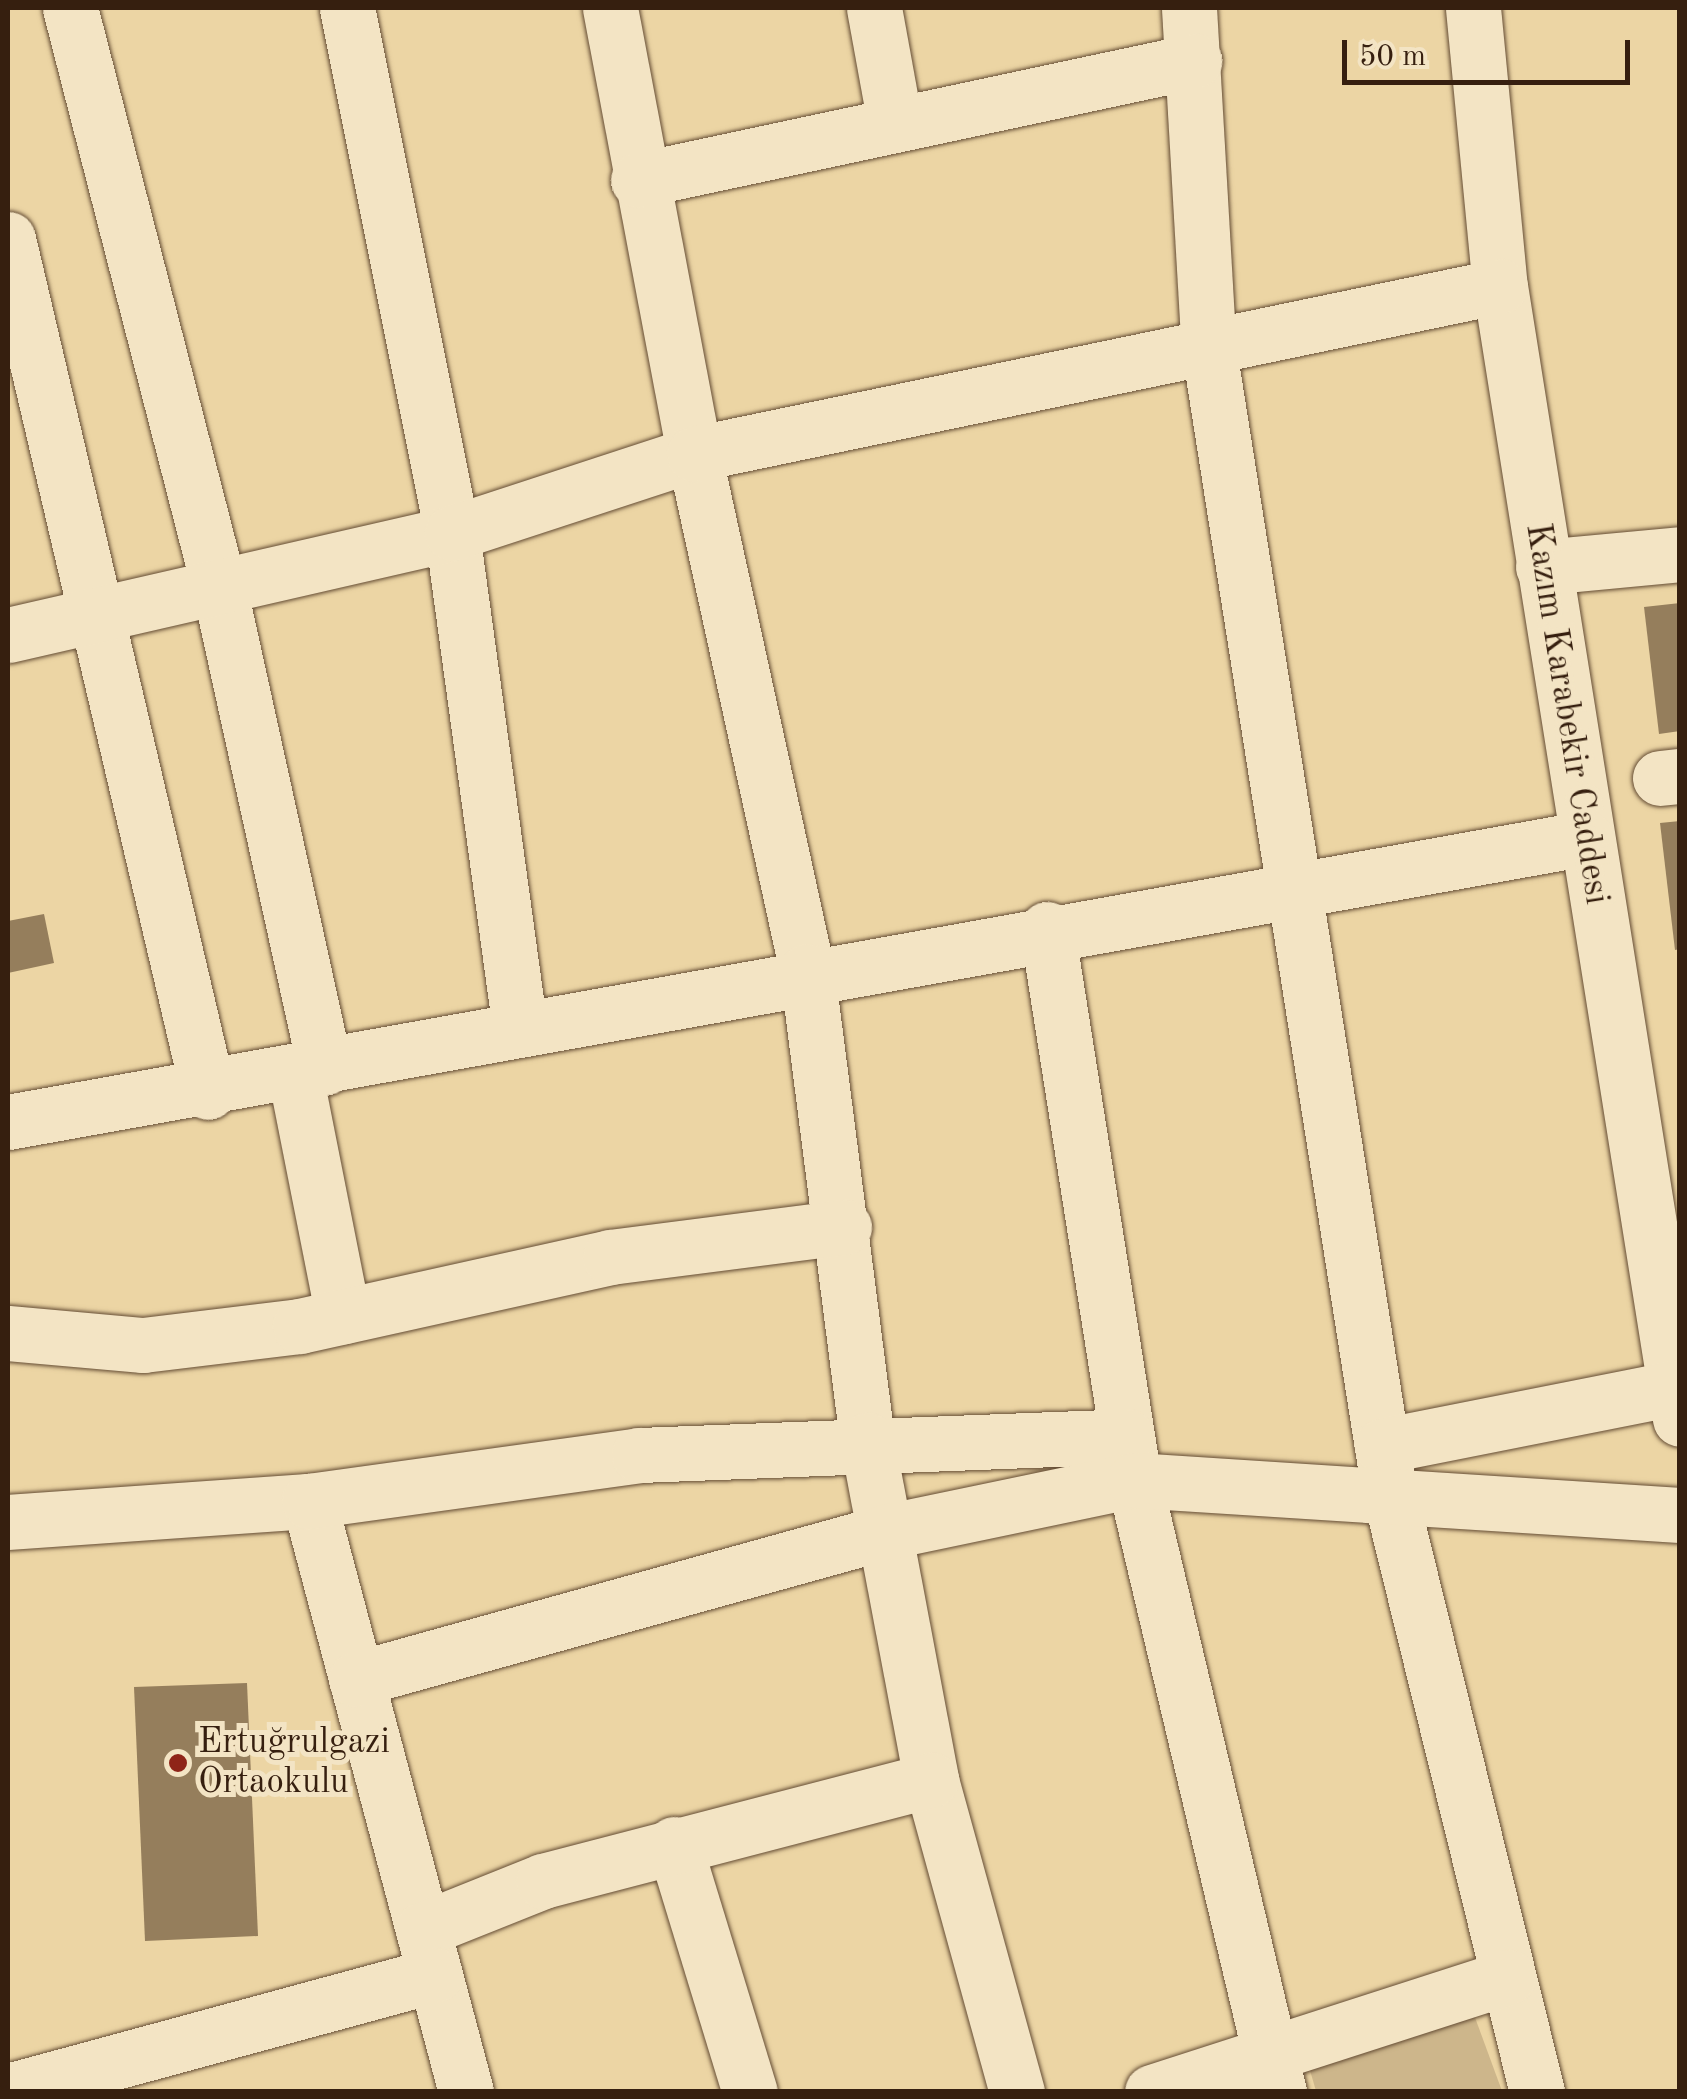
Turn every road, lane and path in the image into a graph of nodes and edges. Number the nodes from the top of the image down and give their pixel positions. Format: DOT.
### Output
graph roads {
  1 [pos="70,8"];
  2 [pos="347,8"];
  3 [pos="610,8"];
  4 [pos="874,8"];
  5 [pos="1189,8"];
  6 [pos="1473,8"];
  7 [pos="1194,61"];
  8 [pos="895,124"];
  9 [pos="638,180"];
  10 [pos="8,239"];
  11 [pos="1500,286"];
  12 [pos="1209,350"];
  13 [pos="694,454"];
  14 [pos="452,533"];
  15 [pos="1680,554"];
  16 [pos="1543,568"];
  17 [pos="220,591"];
  18 [pos="102,619"];
  19 [pos="8,634"];
  20 [pos="1586,838"];
  21 [pos="1297,890"];
  22 [pos="1047,928"];
  23 [pos="806,972"];
  24 [pos="519,1024"];
  25 [pos="310,1071"];
  26 [pos="208,1092"];
  27 [pos="8,1122"];
  28 [pos="1656,1146"];
  29 [pos="844,1228"];
  30 [pos="342,1316"];
  31 [pos="8,1333"];
  32 [pos="1676,1378"];
  33 [pos="867,1440"];
  34 [pos="1130,1458"];
  35 [pos="1386,1468"];
  36 [pos="309,1501"];
  37 [pos="1680,1515"];
  38 [pos="8,1522"];
  39 [pos="884,1532"];
  40 [pos="356,1679"];
  41 [pos="931,1780"];
  42 [pos="674,1844"];
  43 [pos="429,1952"];
  44 [pos="1508,1977"];
  45 [pos="1274,2072"];
  46 [pos="8,2091"];
  47 [pos="466,2092"];
  48 [pos="750,2092"];
  49 [pos="1017,2092"];
  50 [pos="1152,2092"];
  51 [pos="1537,2092"];
  1 -- 17 [label="street"];
  2 -- 14 [label="street"];
  3 -- 9 [label="street"];
  4 -- 8 [label="street"];
  5 -- 7 [label="street"];
  6 -- 11 [label="street, Kazım Karabekir Caddesi"];
  7 -- 8 [label="street"];
  7 -- 12 [label="street"];
  8 -- 9 [label="street"];
  9 -- 13 [label="street"];
  10 -- 18 [label="street"];
  11 -- 12 [label="street"];
  11 -- 16 [label="street, Kazım Karabekir Caddesi"];
  12 -- 13 [label="street"];
  12 -- 21 [label="street"];
  13 -- 14 [label="street"];
  13 -- 23 [label="street"];
  14 -- 17 [label="street"];
  14 -- 24 [label="street"];
  15 -- 16 [label="street"];
  16 -- 20 [label="street, Kazım Karabekir Caddesi"];
  17 -- 18 [label="street"];
  17 -- 25 [label="street"];
  18 -- 19 [label="street"];
  18 -- 26 [label="street"];
  20 -- 21 [label="street"];
  20 -- 28 [label="street, Kazım Karabekir Caddesi"];
  21 -- 22 [label="street"];
  21 -- 35 [label="street"];
  22 -- 23 [label="street"];
  22 -- 34 [label="street"];
  23 -- 24 [label="street"];
  23 -- 29 [label="street"];
  24 -- 25 [label="street"];
  25 -- 26 [label="street"];
  25 -- 30 [label="street"];
  26 -- 27 [label="street"];
  28 -- 32 [label="street, Kazım Karabekir Caddesi"];
  29 -- 30 [label="street"];
  29 -- 33 [label="street"];
  30 -- 31 [label="street"];
  32 -- 35 [label="street"];
  33 -- 34 [label="street"];
  33 -- 36 [label="street"];
  33 -- 39 [label="street"];
  34 -- 35 [label="street"];
  34 -- 39 [label="street"];
  34 -- 45 [label="street"];
  35 -- 37 [label="street"];
  35 -- 44 [label="street"];
  36 -- 38 [label="street"];
  36 -- 40 [label="street"];
  39 -- 40 [label="street"];
  39 -- 41 [label="street"];
  40 -- 43 [label="street"];
  41 -- 42 [label="street"];
  41 -- 49 [label="street"];
  42 -- 43 [label="street"];
  42 -- 48 [label="street"];
  43 -- 46 [label="street"];
  43 -- 47 [label="street"];
  44 -- 45 [label="street"];
  44 -- 51 [label="street"];
  45 -- 50 [label="street"];
}
